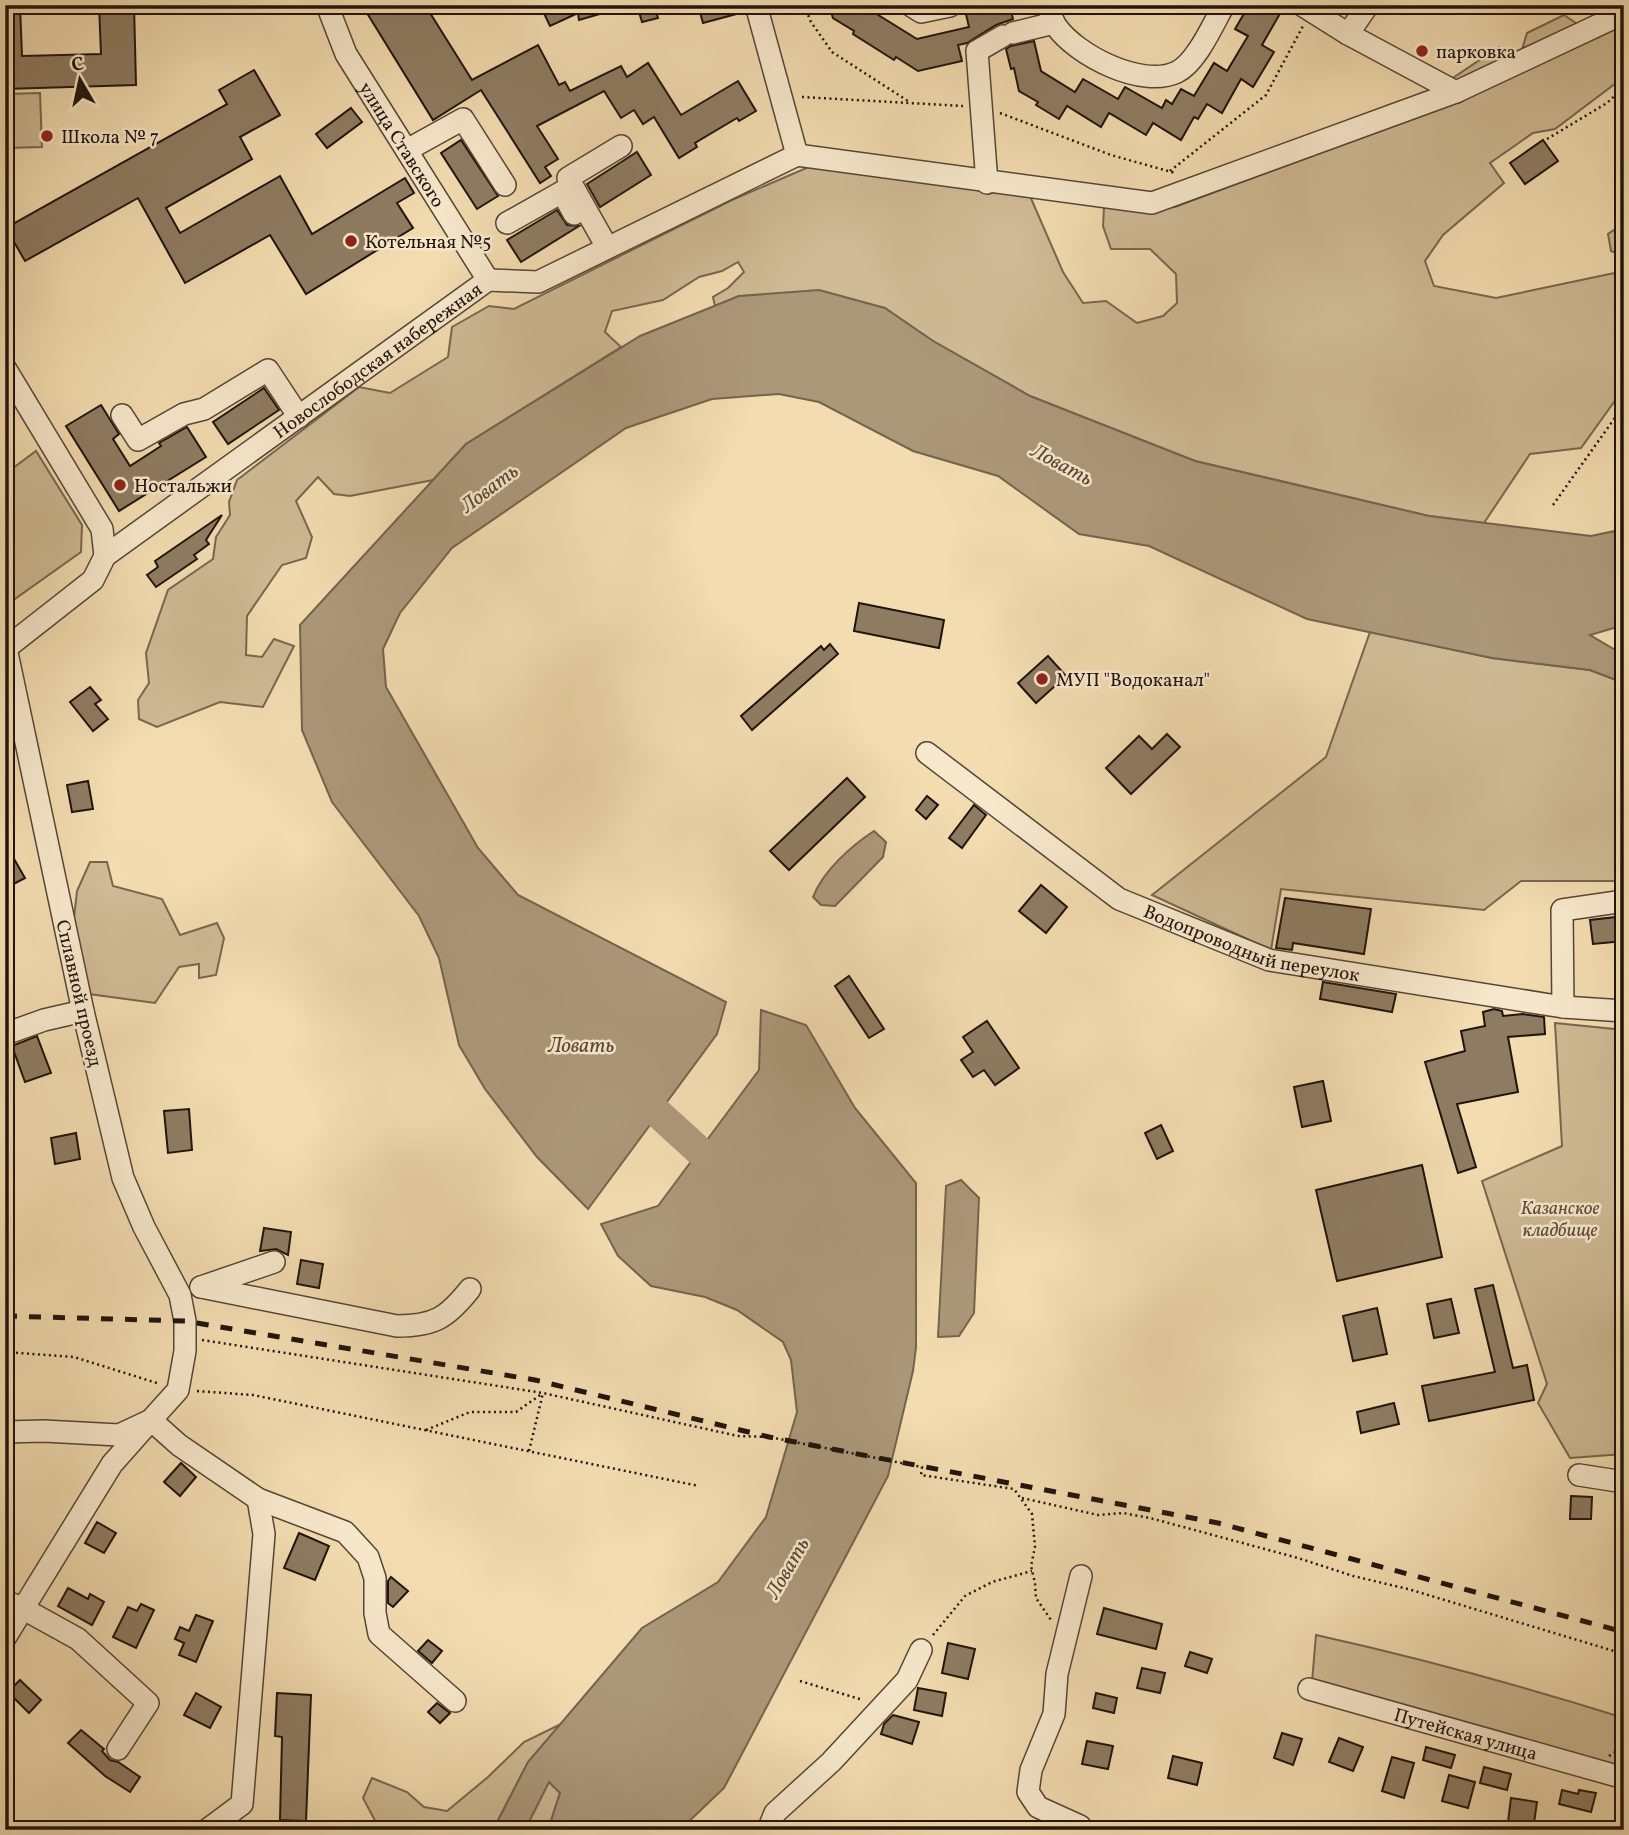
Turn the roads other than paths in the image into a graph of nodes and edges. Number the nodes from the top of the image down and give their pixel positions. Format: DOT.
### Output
graph roads {
  1 [pos="327,5"];
  2 [pos="756,5"];
  3 [pos="910,5"];
  4 [pos="1224,5"];
  5 [pos="1368,5"];
  6 [pos="950,6"];
  7 [pos="1307,8"];
  8 [pos="1624,13"];
  9 [pos="1051,14"];
  10 [pos="1349,34"];
  11 [pos="1456,92"];
  12 [pos="621,146"];
  13 [pos="407,150"];
  14 [pos="797,155"];
  15 [pos="987,183"];
  16 [pos="505,185"];
  17 [pos="507,223"];
  18 [pos="602,250"];
  19 [pos="488,280"];
  20 [pos="5,368"];
  21 [pos="122,415"];
  22 [pos="299,417"];
  23 [pos="105,556"];
  24 [pos="6,649"];
  25 [pos="927,753"];
  26 [pos="1624,901"];
  27 [pos="1563,1007"];
  28 [pos="1624,1011"];
  29 [pos="83,1012"];
  30 [pos="5,1034"];
  31 [pos="274,1262"];
  32 [pos="201,1287"];
  33 [pos="470,1289"];
  34 [pos="180,1295"];
  35 [pos="151,1420"];
  36 [pos="5,1432"];
  37 [pos="1579,1475"];
  38 [pos="1624,1482"];
  39 [pos="258,1499"];
  40 [pos="1081,1576"];
  41 [pos="14,1605"];
  42 [pos="5,1638"];
  43 [pos="921,1650"];
  44 [pos="1308,1689"];
  45 [pos="455,1701"];
  46 [pos="118,1749"];
  47 [pos="1624,1778"];
  48 [pos="208,1830"];
  49 [pos="768,1830"];
  50 [pos="1081,1830"];
  1 -- 13 [label="street, улица Ставского"];
  2 -- 14 [label="street"];
  3 -- 6 [label="street"];
  4 -- 9 [label="street"];
  5 -- 10 [label="street"];
  7 -- 10 [label="street"];
  8 -- 11 [label="street"];
  9 -- 15 [label="street"];
  10 -- 11 [label="street"];
  11 -- 15 [label="street"];
  12 -- 18 [label="street"];
  13 -- 16 [label="street"];
  13 -- 19 [label="street, улица Ставского"];
  14 -- 15 [label="street"];
  14 -- 18 [label="street, Новослободская набережная"];
  17 -- 18 [label="street"];
  18 -- 19 [label="street, Новослободская набережная"];
  19 -- 22 [label="street, Новослободская набережная"];
  20 -- 23 [label="street"];
  21 -- 22 [label="street"];
  22 -- 23 [label="street, Новослободская набережная"];
  23 -- 24 [label="street, Новослободская набережная"];
  24 -- 29 [label="street, Сплавной проезд"];
  25 -- 27 [label="street, Водопроводный переулок"];
  26 -- 27 [label="street"];
  27 -- 28 [label="street, Водопроводный переулок"];
  29 -- 30 [label="street"];
  29 -- 34 [label="street, Сплавной проезд"];
  31 -- 32 [label="street"];
  32 -- 33 [label="street"];
  32 -- 34 [label="street"];
  34 -- 35 [label="street, Сплавной проезд"];
  35 -- 36 [label="street"];
  35 -- 39 [label="street"];
  35 -- 41 [label="street"];
  37 -- 38 [label="street"];
  39 -- 45 [label="street"];
  39 -- 48 [label="street"];
  40 -- 50 [label="street"];
  41 -- 42 [label="street"];
  41 -- 46 [label="street"];
  43 -- 49 [label="street"];
  44 -- 47 [label="street, Путейская улица"];
}
